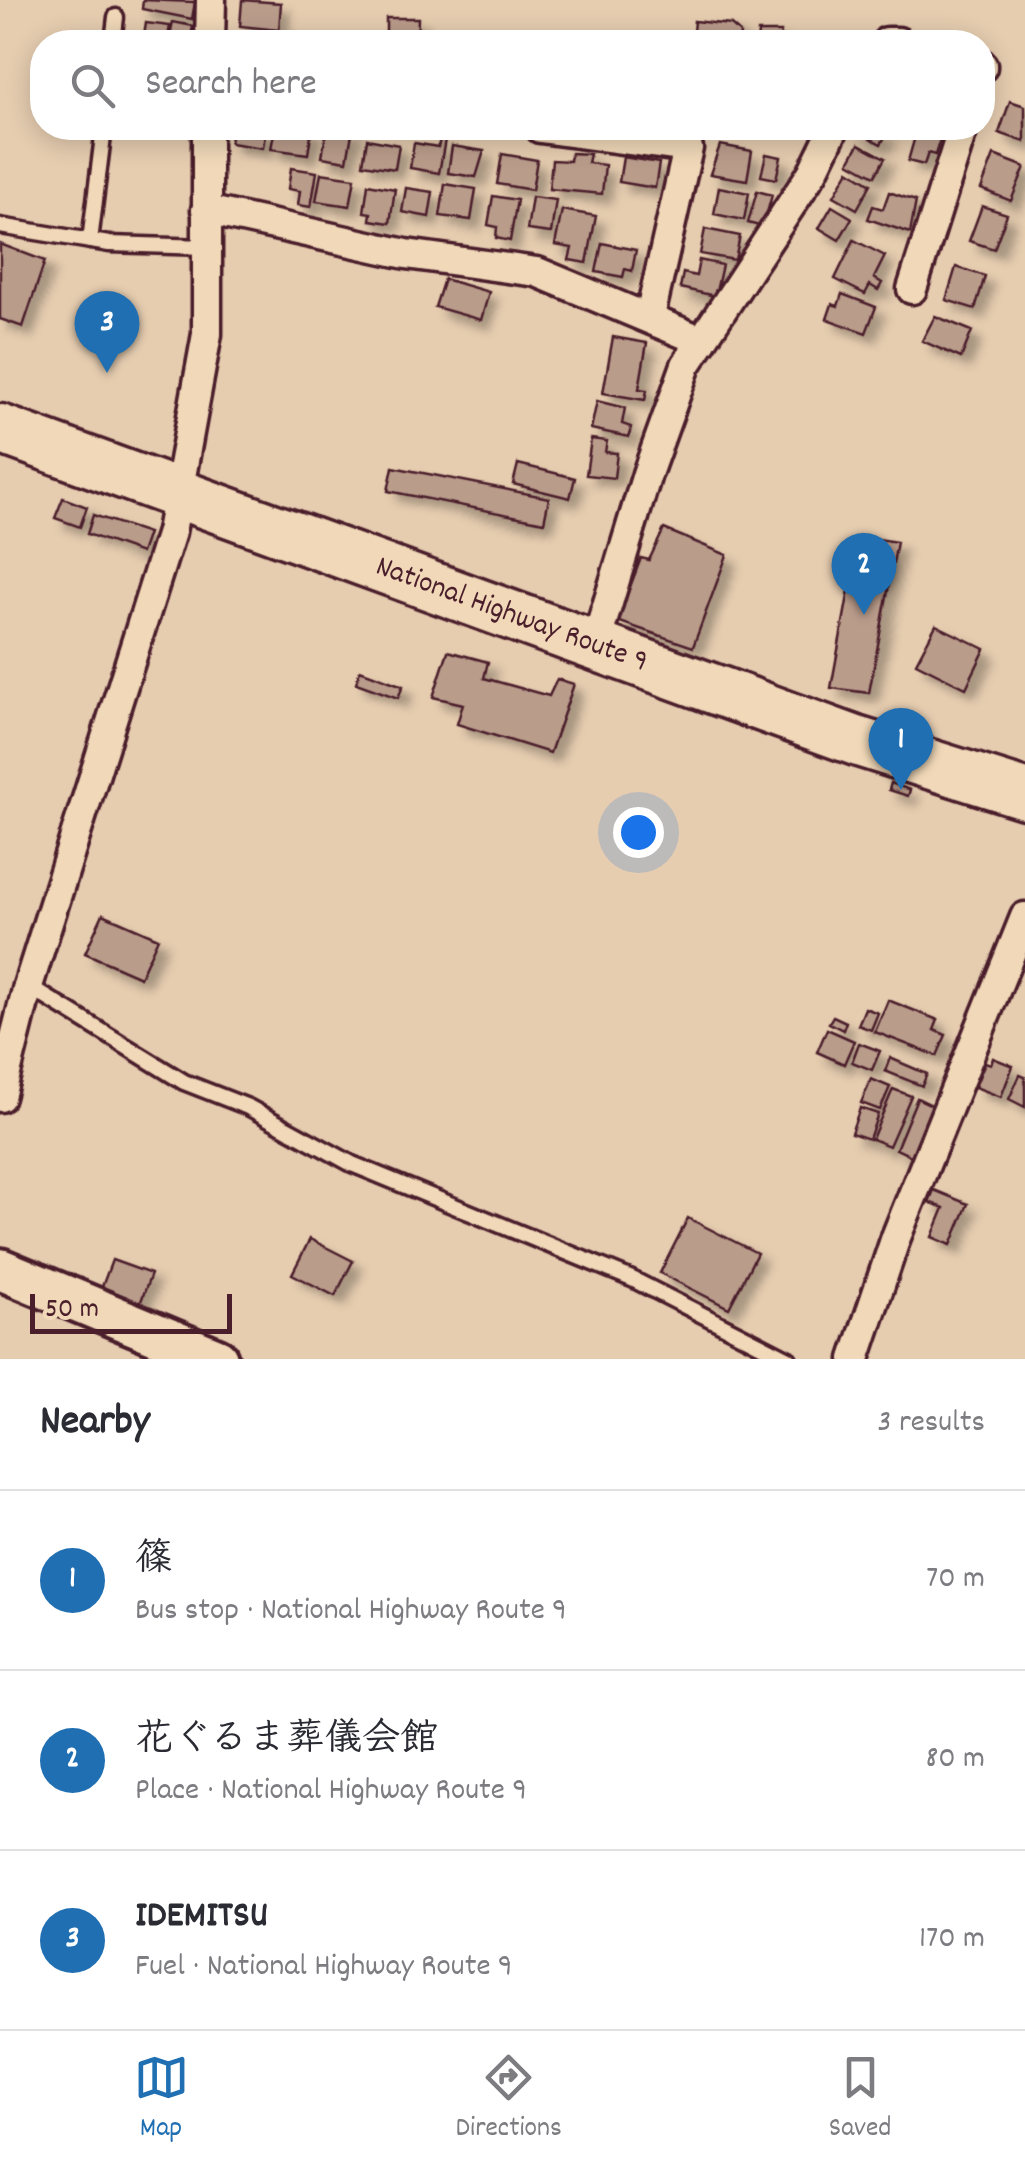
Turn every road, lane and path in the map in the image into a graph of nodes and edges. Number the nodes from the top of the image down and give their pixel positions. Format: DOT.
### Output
graph roads {
  1 [pos="211,0"];
  2 [pos="116,16"];
  3 [pos="114,30"];
  4 [pos="210,30"];
  5 [pos="103,140"];
  6 [pos="207,140"];
  7 [pos="629,140"];
  8 [pos="828,140"];
  9 [pos="960,140"];
  10 [pos="206,210"];
  11 [pos="0,226"];
  12 [pos="90,241"];
  13 [pos="206,247"];
  14 [pos="912,290"];
  15 [pos="650,316"];
  16 [pos="702,341"];
  17 [pos="0,429"];
  18 [pos="178,495"];
  19 [pos="595,646"];
  20 [pos="1025,794"];
  21 [pos="1024,925"];
  22 [pos="28,986"];
  23 [pos="0,1097"];
  24 [pos="0,1269"];
  25 [pos="197,1355"];
  26 [pos="789,1359"];
  27 [pos="855,1359"];
  1 -- 4 [label="street"];
  2 -- 3 [label="lane"];
  5 -- 12 [label="lane"];
  6 -- 10 [label="street"];
  7 -- 15 [label="street"];
  8 -- 16 [label="street"];
  9 -- 14 [label="street"];
  10 -- 13 [label="street"];
  10 -- 15 [label="street"];
  11 -- 12 [label="lane"];
  12 -- 13 [label="lane"];
  13 -- 18 [label="street"];
  15 -- 16 [label="street"];
  16 -- 19 [label="street"];
  17 -- 18 [label="highway, National Highway Route 9"];
  18 -- 19 [label="highway, National Highway Route 9"];
  18 -- 22 [label="street"];
  19 -- 20 [label="highway, National Highway Route 9"];
  21 -- 27 [label="street"];
  22 -- 23 [label="street"];
  22 -- 26 [label="lane"];
  24 -- 25 [label="main road"];
}
